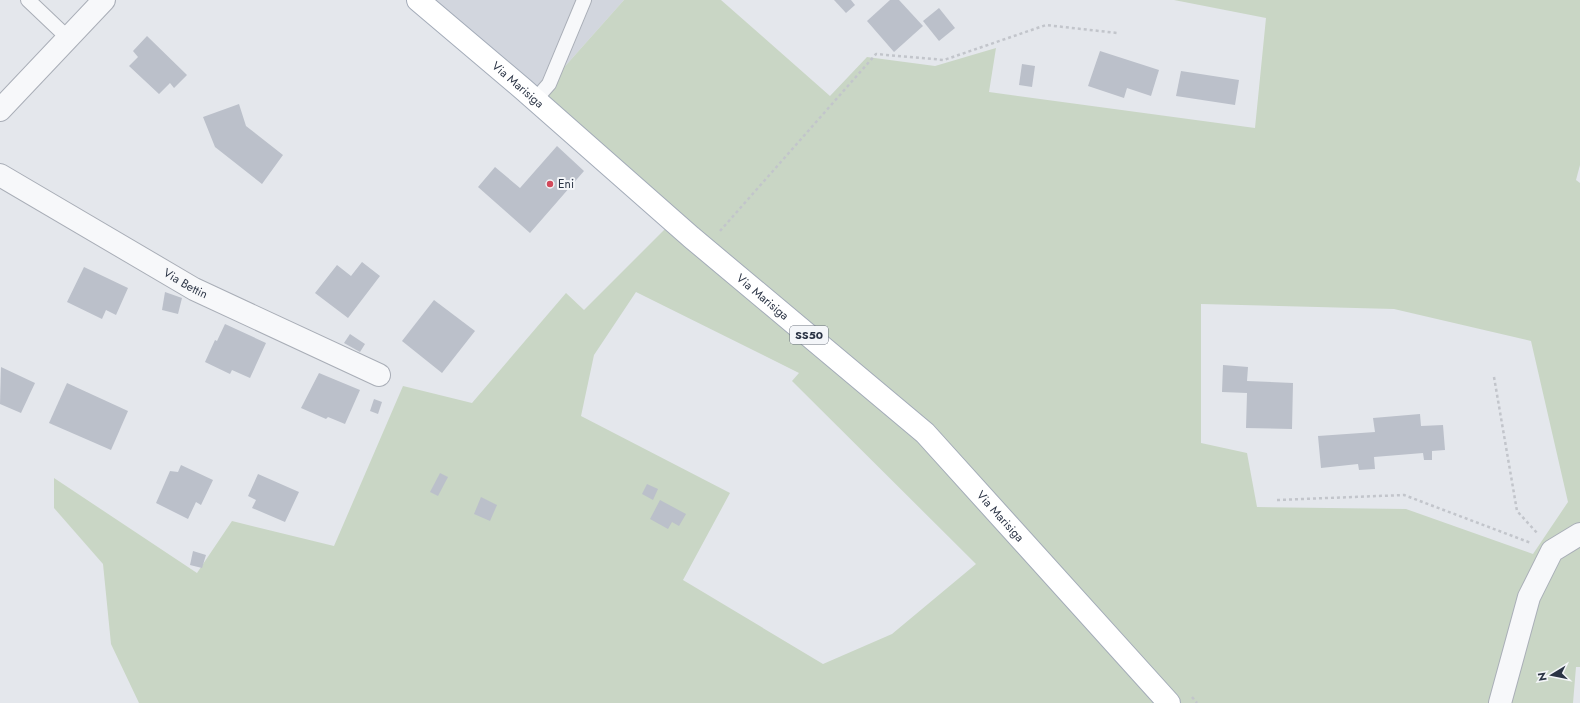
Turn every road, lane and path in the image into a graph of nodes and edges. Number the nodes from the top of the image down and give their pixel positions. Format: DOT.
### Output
graph roads {
  1 [pos="28,0"];
  2 [pos="104,0"];
  3 [pos="418,0"];
  4 [pos="584,0"];
  5 [pos="1117,33"];
  6 [pos="68,38"];
  7 [pos="535,100"];
  8 [pos="0,110"];
  9 [pos="0,175"];
  10 [pos="705,247"];
  11 [pos="379,376"];
  12 [pos="1494,377"];
  13 [pos="1277,500"];
  14 [pos="1580,534"];
  15 [pos="1552,550"];
  16 [pos="1169,703"];
  17 [pos="1500,703"];
  1 -- 6 [label="lane"];
  2 -- 6 [label="street"];
  3 -- 7 [label="main road, Via Marisiga / SS50"];
  4 -- 7 [label="lane"];
  5 -- 10 [label="path"];
  6 -- 8 [label="street"];
  7 -- 10 [label="main road, Via Marisiga / SS50"];
  9 -- 11 [label="street, Via Bettin"];
  10 -- 16 [label="main road, Via Marisiga / SS50"];
  12 -- 15 [label="path"];
  13 -- 15 [label="path"];
  14 -- 15 [label="street"];
  15 -- 17 [label="street"];
}
